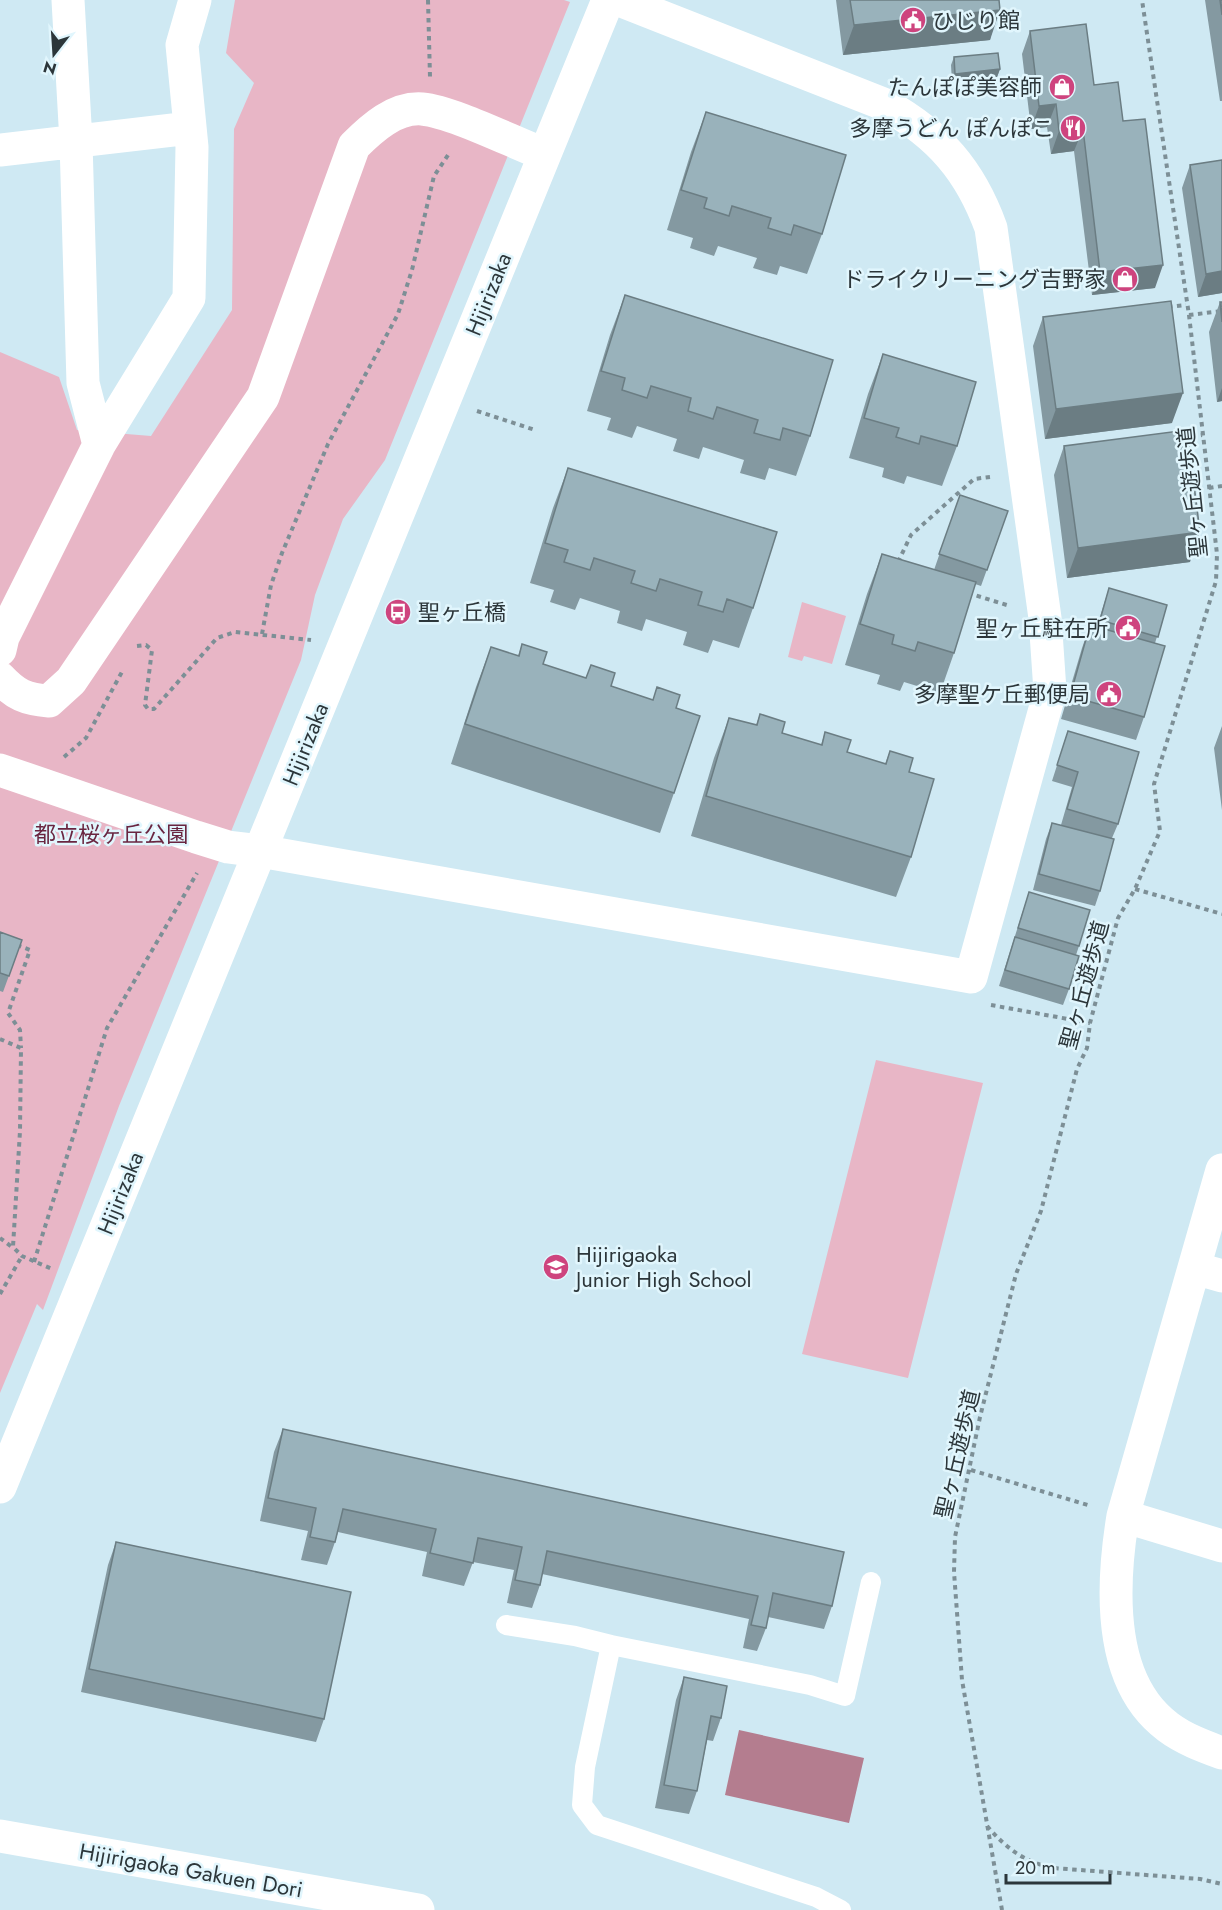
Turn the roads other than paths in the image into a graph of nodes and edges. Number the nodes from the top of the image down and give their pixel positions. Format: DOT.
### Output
graph roads {
  1 [pos="68,0"];
  2 [pos="195,0"];
  3 [pos="608,0"];
  4 [pos="619,0"];
  5 [pos="190,128"];
  6 [pos="76,142"];
  7 [pos="0,150"];
  8 [pos="544,154"];
  9 [pos="99,445"];
  10 [pos="0,650"];
  11 [pos="0,678"];
  12 [pos="0,770"];
  13 [pos="260,851"];
  14 [pos="1222,1170"];
  15 [pos="1208,1272"];
  16 [pos="0,1488"];
  17 [pos="1123,1516"];
  18 [pos="1222,1546"];
  19 [pos="870,1582"];
  20 [pos="506,1625"];
  21 [pos="611,1645"];
  22 [pos="1222,1753"];
  23 [pos="0,1836"];
  24 [pos="418,1910"];
  25 [pos="841,1910"];
  1 -- 6 [label="street"];
  2 -- 5 [label="street"];
  3 -- 8 [label="street, Hijirizaka"];
  4 -- 13 [label="street"];
  5 -- 6 [label="street"];
  5 -- 9 [label="street"];
  6 -- 7 [label="street"];
  6 -- 9 [label="street"];
  8 -- 11 [label="street"];
  8 -- 13 [label="street, Hijirizaka"];
  9 -- 10 [label="street"];
  12 -- 13 [label="street"];
  13 -- 16 [label="street, Hijirizaka"];
  14 -- 15 [label="street"];
  15 -- 17 [label="street"];
  17 -- 18 [label="street"];
  17 -- 22 [label="street"];
  19 -- 21 [label="lane"];
  20 -- 21 [label="lane"];
  21 -- 25 [label="lane"];
  23 -- 24 [label="street, Hijirigaoka Gakuen Dori"];
}
